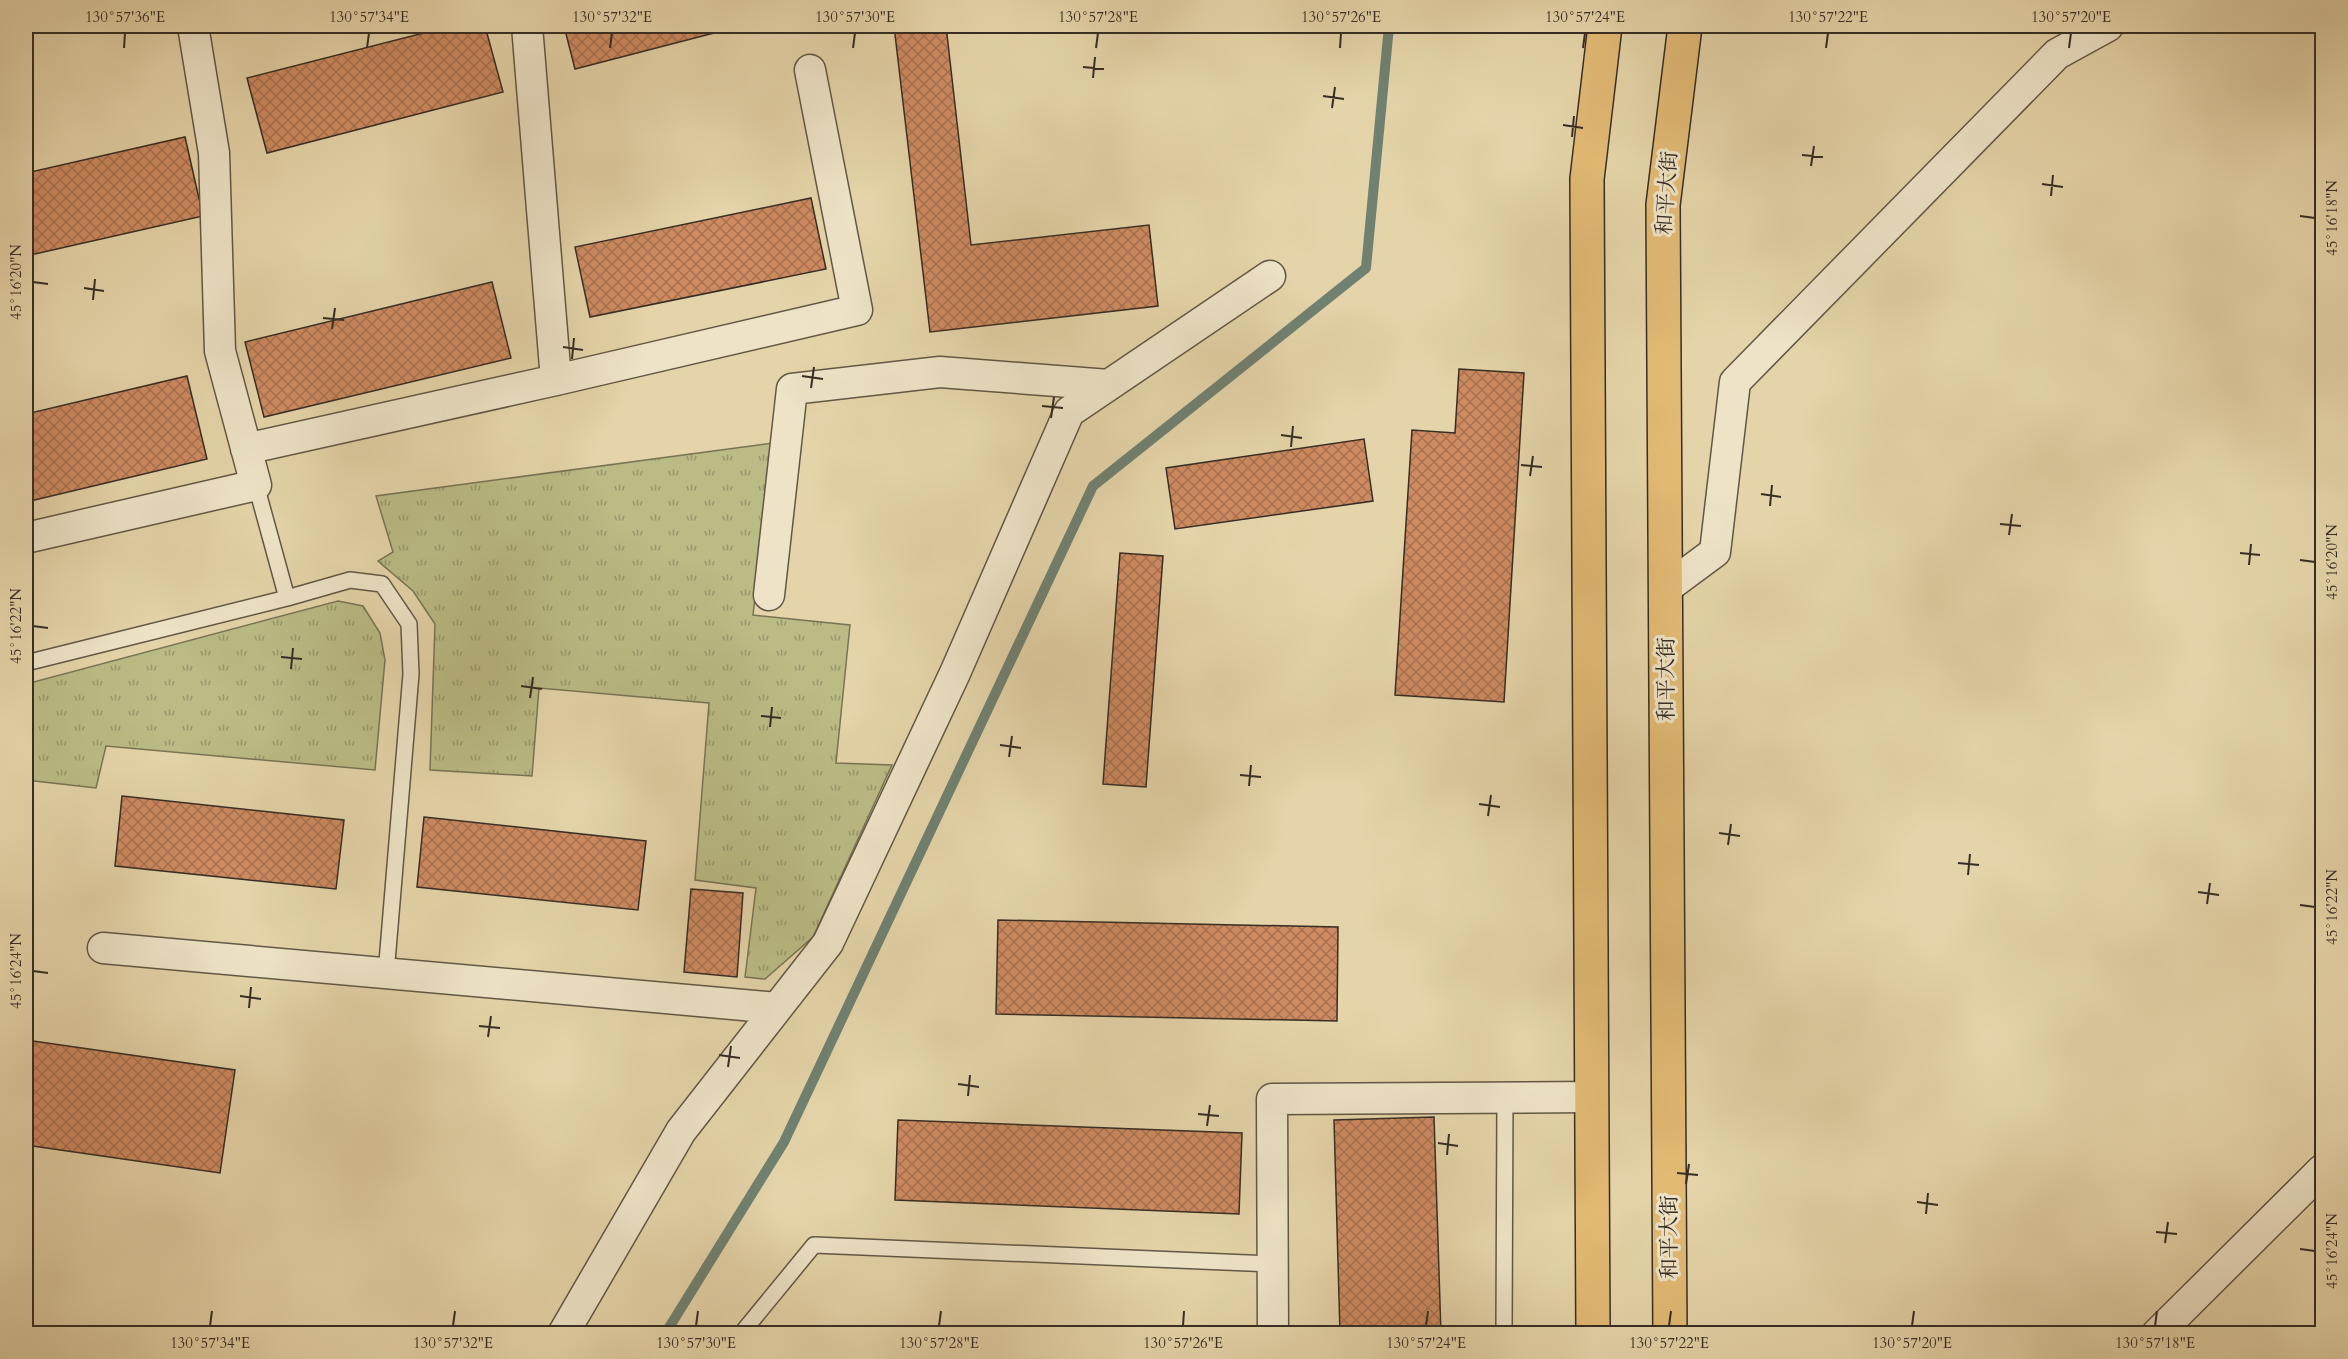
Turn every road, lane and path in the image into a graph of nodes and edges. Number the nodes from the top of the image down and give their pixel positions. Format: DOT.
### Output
graph roads {
  1 [pos="193,26"];
  2 [pos="527,26"];
  3 [pos="1605,26"];
  4 [pos="1685,26"];
  5 [pos="2108,26"];
  6 [pos="810,70"];
  7 [pos="1270,276"];
  8 [pos="556,380"];
  9 [pos="1109,385"];
  10 [pos="246,449"];
  11 [pos="256,485"];
  12 [pos="26,538"];
  13 [pos="1665,590"];
  14 [pos="769,595"];
  15 [pos="287,598"];
  16 [pos="26,663"];
  17 [pos="103,948"];
  18 [pos="386,974"];
  19 [pos="777,1008"];
  20 [pos="1505,1097"];
  21 [pos="1592,1097"];
  22 [pos="2322,1170"];
  23 [pos="1273,1264"];
  24 [pos="563,1334"];
  25 [pos="741,1334"];
  26 [pos="1273,1334"];
  27 [pos="1504,1334"];
  28 [pos="1593,1334"];
  29 [pos="1670,1334"];
  30 [pos="2157,1334"];
  1 -- 10 [label="street"];
  2 -- 8 [label="street"];
  3 -- 21 [label="highway"];
  4 -- 13 [label="highway, 和平大街"];
  5 -- 13 [label="street"];
  6 -- 8 [label="street"];
  7 -- 9 [label="street"];
  8 -- 10 [label="street"];
  9 -- 14 [label="street"];
  9 -- 19 [label="street"];
  10 -- 11 [label="street"];
  11 -- 12 [label="street"];
  11 -- 15 [label="lane"];
  13 -- 29 [label="highway, 和平大街"];
  15 -- 16 [label="lane"];
  15 -- 18 [label="lane"];
  17 -- 18 [label="street"];
  18 -- 19 [label="street"];
  19 -- 24 [label="street"];
  20 -- 21 [label="street"];
  20 -- 23 [label="street"];
  20 -- 27 [label="lane"];
  21 -- 28 [label="highway"];
  22 -- 30 [label="street"];
  23 -- 25 [label="lane"];
  23 -- 26 [label="street"];
}
